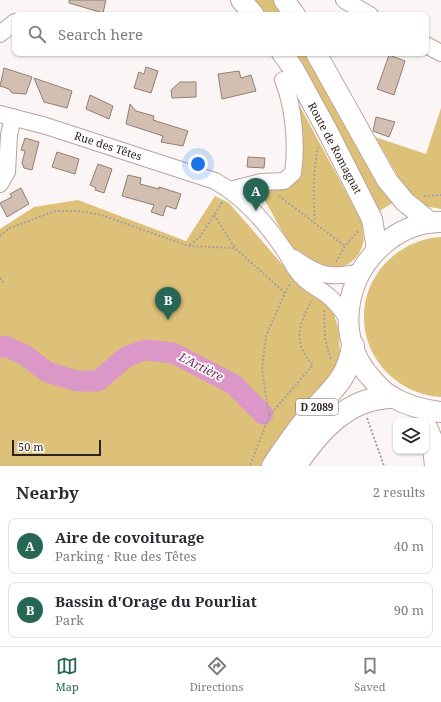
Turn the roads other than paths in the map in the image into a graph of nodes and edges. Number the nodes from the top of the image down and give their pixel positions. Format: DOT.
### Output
graph roads {
  1 [pos="241,0"];
  2 [pos="284,0"];
  3 [pos="344,0"];
  4 [pos="251,12"];
  5 [pos="293,12"];
  6 [pos="365,12"];
  7 [pos="12,24"];
  8 [pos="0,34"];
  9 [pos="429,47"];
  10 [pos="441,53"];
  11 [pos="284,56"];
  12 [pos="318,56"];
  13 [pos="283,80"];
  14 [pos="6,116"];
  15 [pos="0,184"];
  16 [pos="230,190"];
  17 [pos="435,222"];
  18 [pos="377,249"];
  19 [pos="286,253"];
  20 [pos="360,272"];
  21 [pos="348,320"];
  22 [pos="353,346"];
  23 [pos="391,397"];
  24 [pos="441,412"];
  25 [pos="422,418"];
  26 [pos="429,433"];
  27 [pos="274,466"];
  28 [pos="295,466"];
  29 [pos="435,466"];
  1 -- 4 [label="main road"];
  2 -- 5 [label="main road"];
  3 -- 6 [label="street"];
  7 -- 8 [label="street"];
  9 -- 10 [label="street"];
  11 -- 18 [label="main road, Route de Romagnat"];
  12 -- 17 [label="main road"];
  13 -- 16 [label="street"];
  14 -- 15 [label="street"];
  14 -- 16 [label="street, Rue des Têtes"];
  16 -- 19 [label="street, Rue des Têtes"];
  17 -- 18 [label="main road"];
  18 -- 20 [label="main road"];
  19 -- 20 [label="street"];
  19 -- 21 [label="street"];
  20 -- 21 [label="main road"];
  21 -- 22 [label="main road"];
  22 -- 23 [label="main road"];
  22 -- 27 [label="highway, D 2089"];
  23 -- 25 [label="main road"];
  23 -- 28 [label="highway, D 2089"];
  24 -- 25 [label="main road"];
  26 -- 29 [label="main road"];
}
